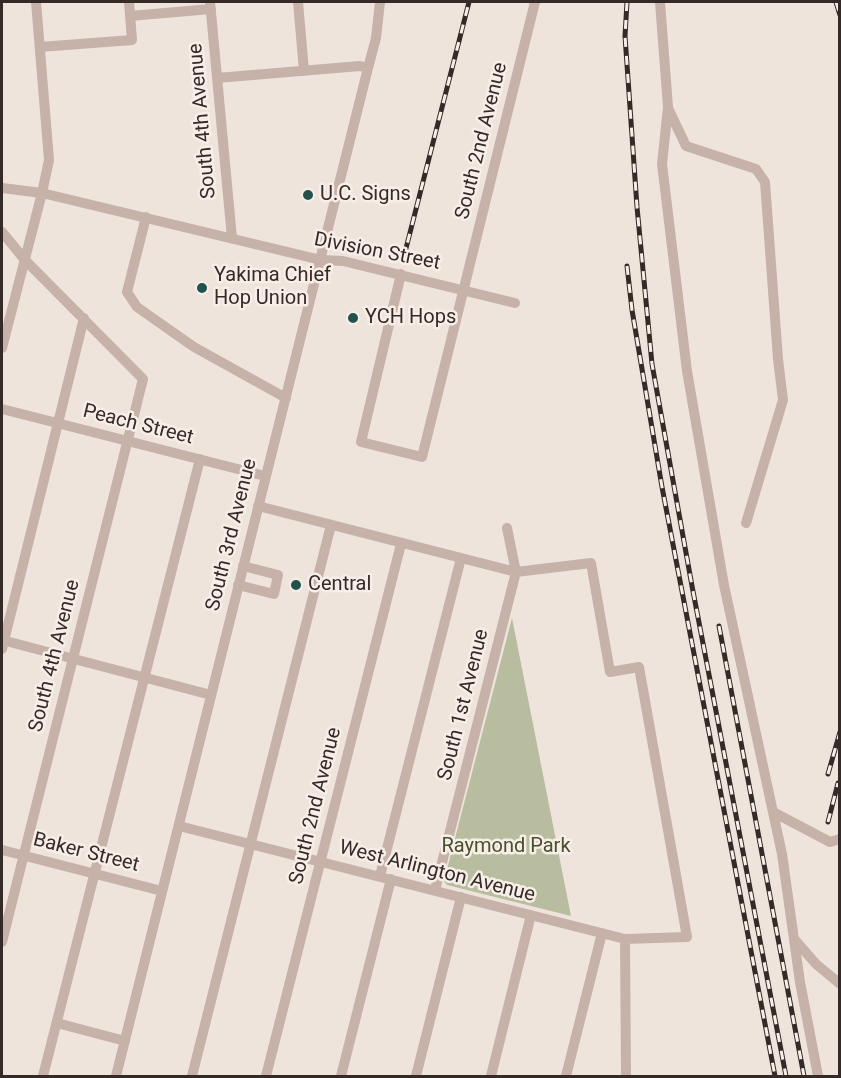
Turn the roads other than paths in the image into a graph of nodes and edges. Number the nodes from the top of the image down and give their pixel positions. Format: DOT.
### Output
graph roads {
  1 [pos="36,2"];
  2 [pos="129,2"];
  3 [pos="298,2"];
  4 [pos="380,2"];
  5 [pos="535,2"];
  6 [pos="660,2"];
  7 [pos="210,5"];
  8 [pos="191,6"];
  9 [pos="130,16"];
  10 [pos="40,47"];
  11 [pos="368,68"];
  12 [pos="304,71"];
  13 [pos="217,78"];
  14 [pos="668,107"];
  15 [pos="2,188"];
  16 [pos="42,193"];
  17 [pos="146,218"];
  18 [pos="2,232"];
  19 [pos="232,238"];
  20 [pos="24,260"];
  21 [pos="321,260"];
  22 [pos="401,274"];
  23 [pos="463,289"];
  24 [pos="515,303"];
  25 [pos="84,318"];
  26 [pos="2,348"];
  27 [pos="286,398"];
  28 [pos="2,409"];
  29 [pos="57,423"];
  30 [pos="127,440"];
  31 [pos="200,459"];
  32 [pos="266,476"];
  33 [pos="258,506"];
  34 [pos="746,523"];
  35 [pos="331,525"];
  36 [pos="507,528"];
  37 [pos="401,544"];
  38 [pos="461,558"];
  39 [pos="243,566"];
  40 [pos="516,572"];
  41 [pos="238,585"];
  42 [pos="2,644"];
  43 [pos="72,659"];
  44 [pos="144,678"];
  45 [pos="211,695"];
  46 [pos="773,812"];
  47 [pos="179,826"];
  48 [pos="840,839"];
  49 [pos="250,844"];
  50 [pos="2,850"];
  51 [pos="23,856"];
  52 [pos="320,861"];
  53 [pos="95,874"];
  54 [pos="380,876"];
  55 [pos="391,879"];
  56 [pos="435,890"];
  57 [pos="162,891"];
  58 [pos="461,897"];
  59 [pos="531,915"];
  60 [pos="602,933"];
  61 [pos="794,937"];
  62 [pos="625,939"];
  63 [pos="2,942"];
  64 [pos="840,984"];
  65 [pos="57,1023"];
  66 [pos="125,1041"];
  67 [pos="43,1077"];
  68 [pos="116,1077"];
  69 [pos="192,1077"];
  70 [pos="266,1077"];
  71 [pos="341,1077"];
  72 [pos="416,1077"];
  73 [pos="491,1077"];
  74 [pos="566,1077"];
  75 [pos="626,1077"];
  76 [pos="818,1077"];
  1 -- 10 [label="street"];
  2 -- 9 [label="street"];
  3 -- 12 [label="street"];
  4 -- 11 [label="street, South 3rd Avenue"];
  5 -- 23 [label="street, South 2nd Avenue"];
  6 -- 14 [label="street"];
  7 -- 8 [label="street"];
  7 -- 13 [label="street, South 4th Avenue"];
  8 -- 9 [label="street"];
  9 -- 10 [label="street"];
  10 -- 16 [label="street"];
  11 -- 12 [label="street"];
  11 -- 21 [label="street, South 3rd Avenue"];
  12 -- 13 [label="street"];
  13 -- 19 [label="street, South 4th Avenue"];
  14 -- 34 [label="street"];
  14 -- 46 [label="street"];
  15 -- 16 [label="street, Division Street"];
  16 -- 17 [label="street, Division Street"];
  16 -- 20 [label="street"];
  17 -- 19 [label="street, Division Street"];
  17 -- 27 [label="street"];
  18 -- 20 [label="street"];
  19 -- 21 [label="street, Division Street"];
  20 -- 25 [label="street"];
  20 -- 26 [label="street"];
  21 -- 22 [label="street, Division Street"];
  21 -- 27 [label="street, South 3rd Avenue"];
  22 -- 23 [label="street, Division Street"];
  22 -- 23 [label="street, South 2nd Avenue"];
  23 -- 24 [label="street, Division Street"];
  25 -- 29 [label="street"];
  25 -- 30 [label="street, South 4th Avenue"];
  27 -- 32 [label="street, South 3rd Avenue"];
  28 -- 29 [label="street, Peach Street"];
  29 -- 30 [label="street, Peach Street"];
  29 -- 42 [label="street"];
  30 -- 31 [label="street, Peach Street"];
  30 -- 43 [label="street, South 4th Avenue"];
  31 -- 32 [label="street, Peach Street"];
  31 -- 44 [label="street"];
  32 -- 33 [label="street, South 3rd Avenue"];
  33 -- 35 [label="street"];
  33 -- 39 [label="street, South 3rd Avenue"];
  35 -- 37 [label="street"];
  35 -- 49 [label="street"];
  36 -- 40 [label="street, South 1st Avenue"];
  37 -- 38 [label="street"];
  37 -- 52 [label="street, South 2nd Avenue"];
  38 -- 40 [label="street"];
  38 -- 54 [label="street"];
  39 -- 41 [label="street, South 3rd Avenue"];
  39 -- 41 [label="street"];
  40 -- 56 [label="street, South 1st Avenue"];
  40 -- 62 [label="street, West Arlington Avenue"];
  41 -- 45 [label="street, South 3rd Avenue"];
  42 -- 43 [label="street"];
  43 -- 44 [label="street"];
  43 -- 51 [label="street, South 4th Avenue"];
  44 -- 45 [label="street"];
  44 -- 53 [label="street"];
  45 -- 47 [label="street, South 3rd Avenue"];
  46 -- 48 [label="street"];
  46 -- 61 [label="street"];
  47 -- 49 [label="street, West Arlington Avenue"];
  47 -- 57 [label="street, South 3rd Avenue"];
  49 -- 52 [label="street, West Arlington Avenue"];
  49 -- 69 [label="street"];
  50 -- 51 [label="street, Baker Street"];
  51 -- 53 [label="street, Baker Street"];
  51 -- 63 [label="street, South 4th Avenue"];
  52 -- 54 [label="street, West Arlington Avenue"];
  52 -- 70 [label="street, South 2nd Avenue"];
  53 -- 57 [label="street, Baker Street"];
  53 -- 65 [label="street"];
  54 -- 55 [label="street, West Arlington Avenue"];
  55 -- 56 [label="street, West Arlington Avenue"];
  55 -- 71 [label="street"];
  56 -- 58 [label="street, West Arlington Avenue"];
  57 -- 66 [label="street, South 3rd Avenue"];
  58 -- 59 [label="street, West Arlington Avenue"];
  58 -- 72 [label="street"];
  59 -- 60 [label="street, West Arlington Avenue"];
  59 -- 73 [label="street"];
  60 -- 62 [label="street, West Arlington Avenue"];
  60 -- 74 [label="street"];
  61 -- 64 [label="street"];
  61 -- 76 [label="street"];
  62 -- 75 [label="street"];
  65 -- 66 [label="street"];
  65 -- 67 [label="street"];
  66 -- 68 [label="street, South 3rd Avenue"];
}
